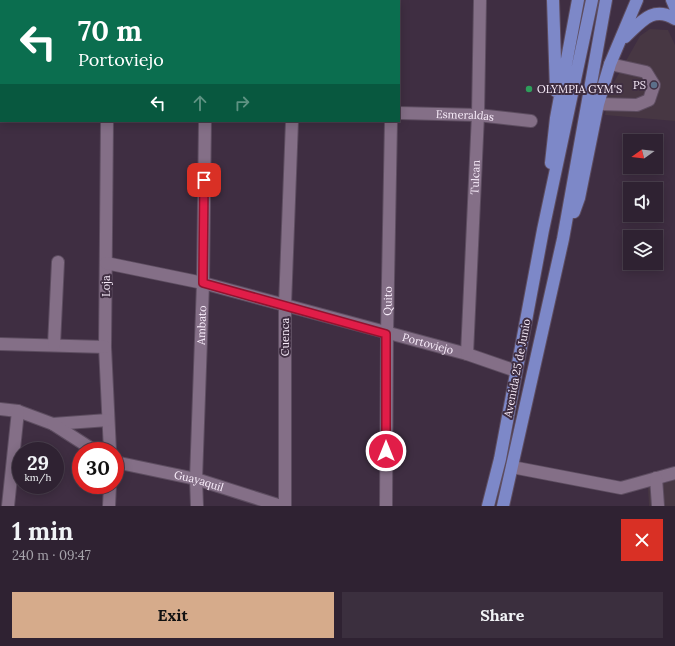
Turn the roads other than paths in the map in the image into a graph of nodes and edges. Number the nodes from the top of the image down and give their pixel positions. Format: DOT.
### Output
graph roads {
  1 [pos="480,0"];
  2 [pos="553,0"];
  3 [pos="578,0"];
  4 [pos="592,0"];
  5 [pos="606,0"];
  6 [pos="627,0"];
  7 [pos="637,0"];
  8 [pos="672,0"];
  9 [pos="675,7"];
  10 [pos="632,15"];
  11 [pos="675,19"];
  12 [pos="620,42"];
  13 [pos="610,64"];
  14 [pos="598,104"];
  15 [pos="400,113"];
  16 [pos="478,115"];
  17 [pos="556,118"];
  18 [pos="531,121"];
  19 [pos="107,122"];
  20 [pos="205,122"];
  21 [pos="292,122"];
  22 [pos="391,122"];
  23 [pos="543,230"];
  24 [pos="563,240"];
  25 [pos="58,262"];
  26 [pos="106,263"];
  27 [pos="203,283"];
  28 [pos="285,305"];
  29 [pos="386,334"];
  30 [pos="0,344"];
  31 [pos="54,346"];
  32 [pos="106,347"];
  33 [pos="467,354"];
  34 [pos="516,371"];
  35 [pos="0,409"];
  36 [pos="18,411"];
  37 [pos="108,420"];
  38 [pos="53,424"];
  39 [pos="81,442"];
  40 [pos="109,442"];
  41 [pos="124,464"];
  42 [pos="512,467"];
  43 [pos="675,473"];
  44 [pos="656,478"];
  45 [pos="196,480"];
  46 [pos="110,494"];
  47 [pos="8,506"];
  48 [pos="109,506"];
  49 [pos="197,506"];
  50 [pos="280,506"];
  51 [pos="285,506"];
  52 [pos="386,506"];
  53 [pos="488,506"];
  54 [pos="502,506"];
  55 [pos="658,506"];
  1 -- 16 [label="street, Tulcan"];
  2 -- 17 [label="main road"];
  3 -- 17 [label="main road, Avenida 25 de Junio"];
  4 -- 23 [label="main road, Avenida 25 de Junio"];
  5 -- 24 [label="main road, Avenida 25 de Junio"];
  6 -- 10 [label="main road"];
  7 -- 10 [label="main road, Avenida 25 de Junio"];
  8 -- 9 [label="main road"];
  10 -- 12 [label="main road, Avenida 25 de Junio"];
  11 -- 12 [label="main road"];
  12 -- 13 [label="main road, Avenida 25 de Junio"];
  13 -- 14 [label="main road, Avenida 25 de Junio"];
  13 -- 14 [label="street"];
  14 -- 24 [label="main road, Avenida 25 de Junio"];
  15 -- 16 [label="street, Esmeraldas"];
  16 -- 18 [label="street, Esmeraldas"];
  16 -- 33 [label="street, Tulcan"];
  17 -- 23 [label="main road, Avenida 25 de Junio"];
  19 -- 26 [label="street, Loja"];
  20 -- 27 [label="street, Ambato"];
  21 -- 28 [label="street, Cuenca"];
  22 -- 29 [label="street, Quito"];
  23 -- 34 [label="main road, Avenida 25 de Junio"];
  24 -- 42 [label="main road, Avenida 25 de Junio"];
  25 -- 31 [label="street"];
  26 -- 27 [label="street, Portoviejo"];
  26 -- 32 [label="street, Loja"];
  27 -- 28 [label="street, Portoviejo"];
  27 -- 45 [label="street, Ambato"];
  28 -- 29 [label="street, Portoviejo"];
  28 -- 51 [label="street, Cuenca"];
  29 -- 33 [label="street, Portoviejo"];
  29 -- 52 [label="street, Quito"];
  30 -- 31 [label="street"];
  31 -- 32 [label="street"];
  32 -- 37 [label="street, Loja"];
  33 -- 34 [label="street, Portoviejo"];
  34 -- 53 [label="main road, Avenida 25 de Junio"];
  35 -- 36 [label="street"];
  36 -- 38 [label="street"];
  36 -- 47 [label="street"];
  37 -- 38 [label="street"];
  37 -- 40 [label="street, Loja"];
  38 -- 39 [label="street"];
  41 -- 45 [label="street, Guayaquil"];
  42 -- 44 [label="street"];
  42 -- 54 [label="main road, Avenida 25 de Junio"];
  43 -- 44 [label="street"];
  44 -- 55 [label="street"];
  45 -- 49 [label="street, Ambato"];
  45 -- 50 [label="street, Guayaquil"];
  46 -- 48 [label="street"];
}
